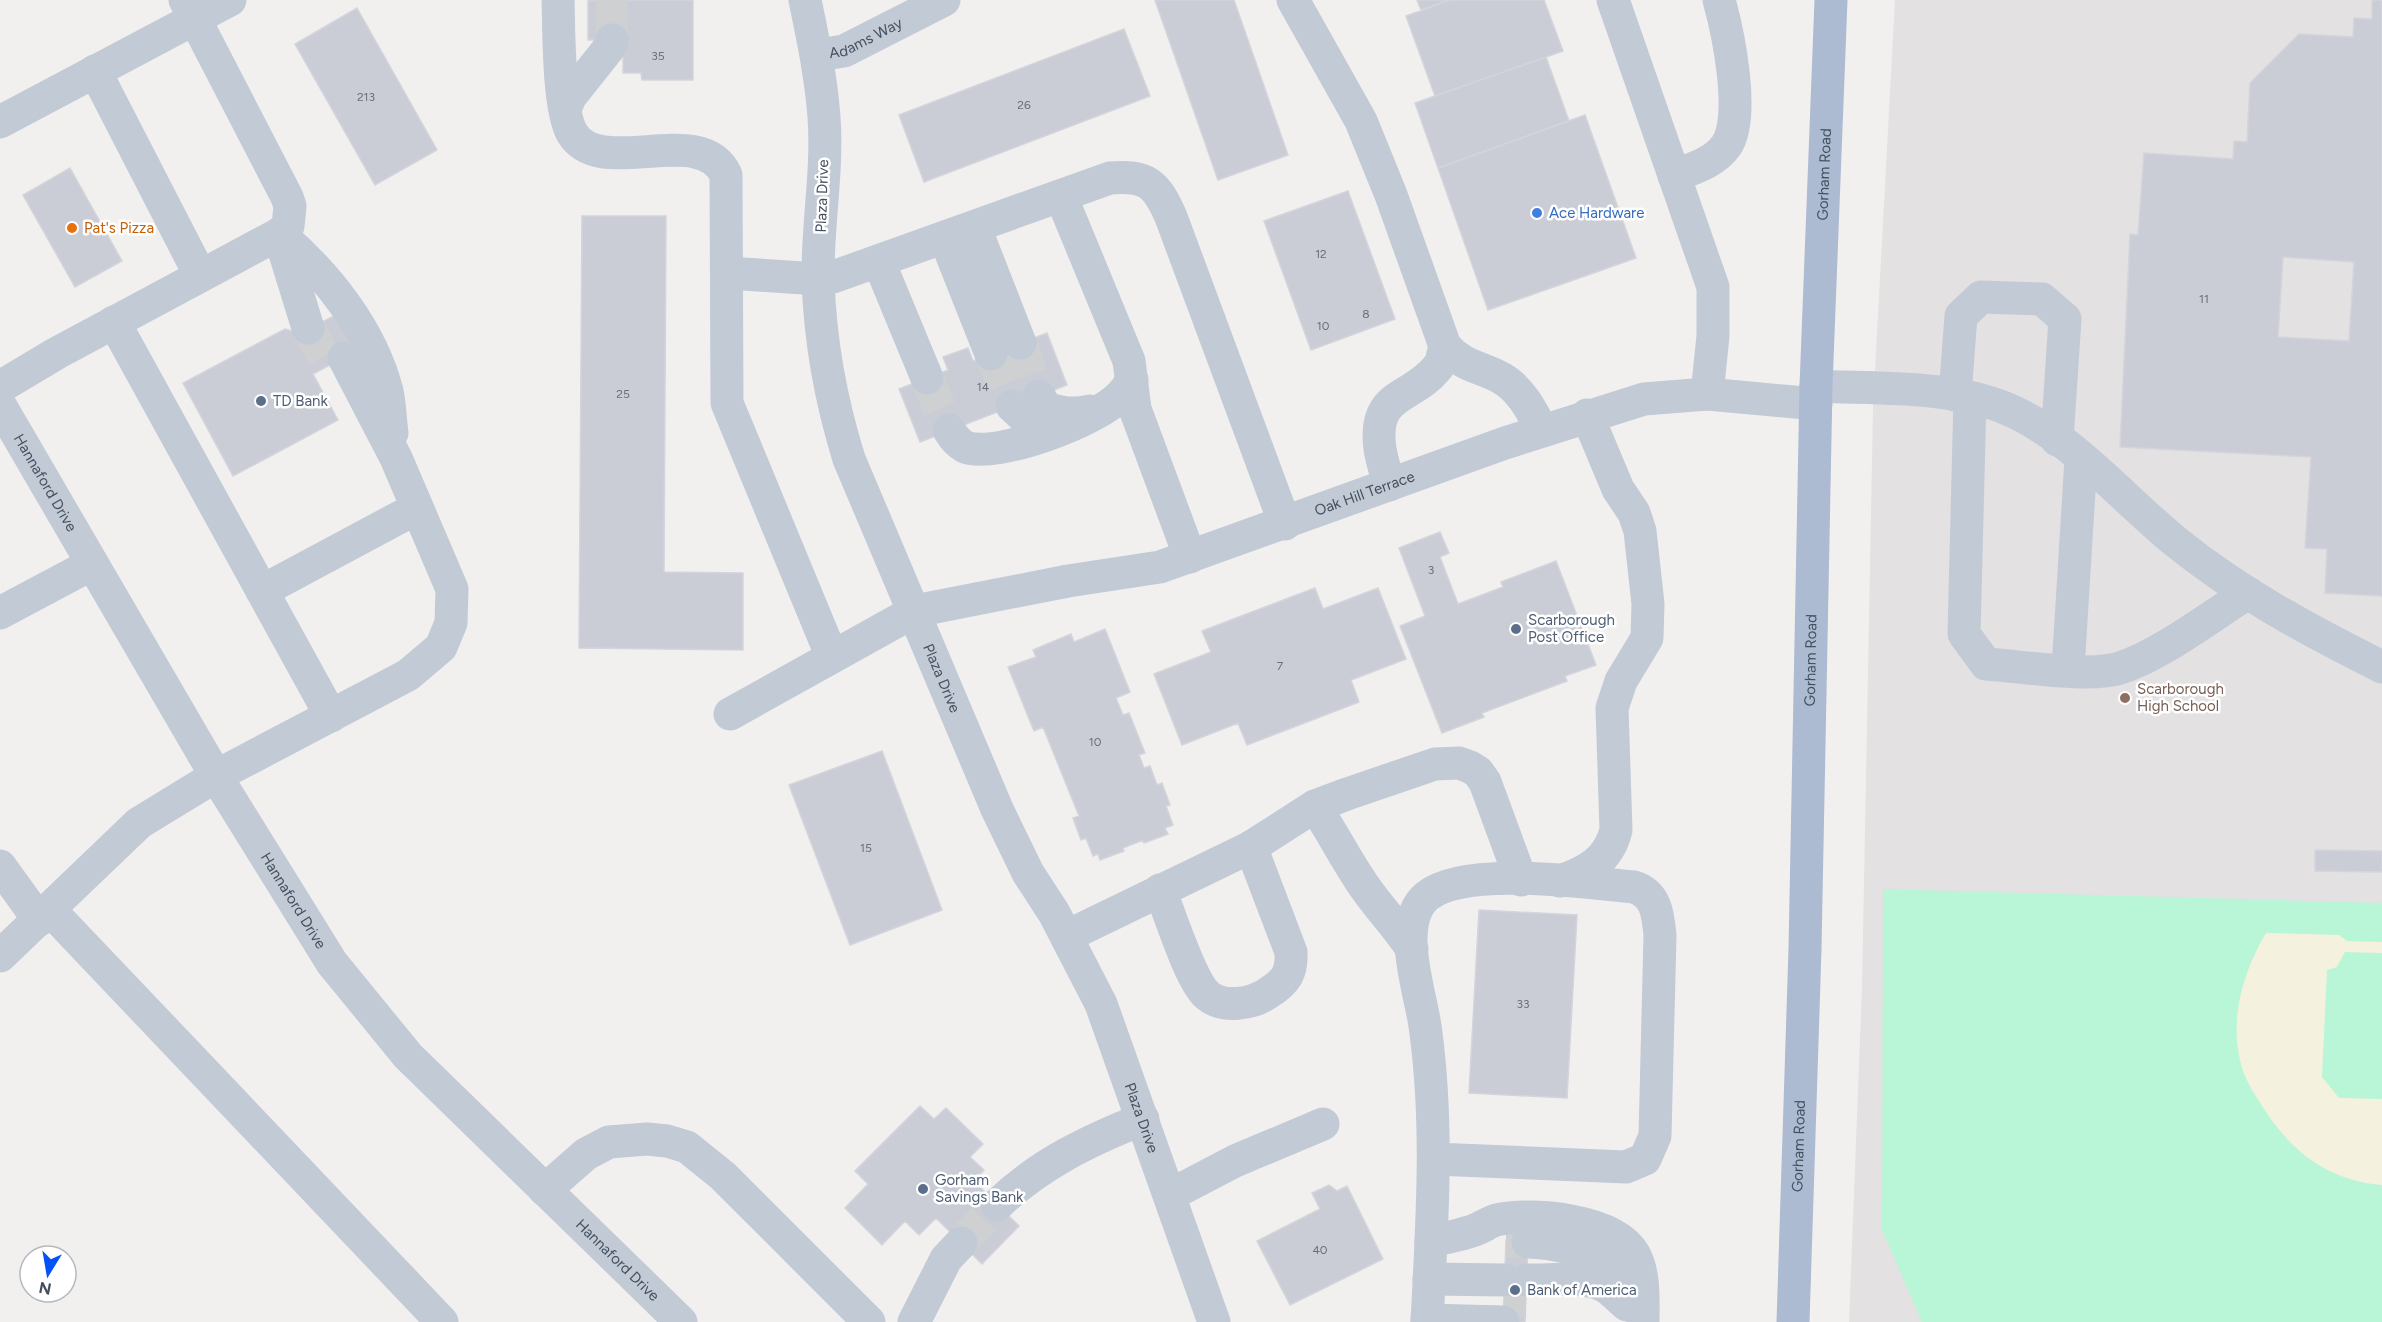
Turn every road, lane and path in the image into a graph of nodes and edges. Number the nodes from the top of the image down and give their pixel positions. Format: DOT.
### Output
graph roads {
  1 [pos="230,0"];
  2 [pos="558,0"];
  3 [pos="805,0"];
  4 [pos="945,0"];
  5 [pos="1293,0"];
  6 [pos="1612,0"];
  7 [pos="1719,0"];
  8 [pos="1831,0"];
  9 [pos="190,9"];
  10 [pos="605,40"];
  11 [pos="818,55"];
  12 [pos="95,71"];
  13 [pos="565,100"];
  14 [pos="0,123"];
  15 [pos="1674,176"];
  16 [pos="1061,196"];
  17 [pos="960,233"];
  18 [pos="279,234"];
  19 [pos="879,262"];
  20 [pos="728,273"];
  21 [pos="200,275"];
  22 [pos="818,279"];
  23 [pos="114,322"];
  24 [pos="316,324"];
  25 [pos="1445,346"];
  26 [pos="1006,348"];
  27 [pos="336,362"];
  28 [pos="927,378"];
  29 [pos="1132,380"];
  30 [pos="0,387"];
  31 [pos="1707,394"];
  32 [pos="1816,395"];
  33 [pos="1962,397"];
  34 [pos="0,405"];
  35 [pos="1106,407"];
  36 [pos="1587,415"];
  37 [pos="1058,429"];
  38 [pos="949,430"];
  39 [pos="1542,430"];
  40 [pos="2069,449"];
  41 [pos="396,458"];
  42 [pos="1389,485"];
  43 [pos="417,508"];
  44 [pos="1285,524"];
  45 [pos="1190,557"];
  46 [pos="92,564"];
  47 [pos="262,591"];
  48 [pos="2248,593"];
  49 [pos="915,611"];
  50 [pos="0,613"];
  51 [pos="832,657"];
  52 [pos="2382,667"];
  53 [pos="2068,669"];
  54 [pos="730,714"];
  55 [pos="331,716"];
  56 [pos="216,776"];
  57 [pos="1315,806"];
  58 [pos="1251,847"];
  59 [pos="0,866"];
  60 [pos="1521,880"];
  61 [pos="1560,881"];
  62 [pos="1160,890"];
  63 [pos="45,915"];
  64 [pos="1066,936"];
  65 [pos="1412,949"];
  66 [pos="0,956"];
  67 [pos="1143,1119"];
  68 [pos="1323,1124"];
  69 [pos="1434,1159"];
  70 [pos="545,1190"];
  71 [pos="1170,1195"];
  72 [pos="998,1206"];
  73 [pos="1431,1241"];
  74 [pos="961,1243"];
  75 [pos="1513,1297"];
  76 [pos="1428,1305"];
  77 [pos="918,1312"];
  78 [pos="1640,1316"];
  79 [pos="442,1322"];
  80 [pos="681,1322"];
  81 [pos="869,1322"];
  82 [pos="1214,1322"];
  83 [pos="1793,1322"];
  1 -- 9 [label="street"];
  2 -- 13 [label="street"];
  3 -- 11 [label="street, Plaza Drive"];
  4 -- 11 [label="street, Adams Way"];
  5 -- 25 [label="street"];
  6 -- 15 [label="street"];
  7 -- 15 [label="street"];
  8 -- 32 [label="main road, Gorham Road"];
  9 -- 12 [label="street"];
  9 -- 18 [label="street"];
  10 -- 13 [label="street"];
  11 -- 22 [label="street, Plaza Drive"];
  12 -- 14 [label="street"];
  12 -- 21 [label="street"];
  13 -- 20 [label="street"];
  15 -- 31 [label="street"];
  16 -- 17 [label="street"];
  16 -- 29 [label="street"];
  16 -- 44 [label="street"];
  17 -- 19 [label="street"];
  17 -- 26 [label="street"];
  18 -- 21 [label="street"];
  18 -- 24 [label="street"];
  18 -- 41 [label="street"];
  19 -- 22 [label="street"];
  19 -- 28 [label="street"];
  20 -- 22 [label="street"];
  20 -- 51 [label="street"];
  21 -- 23 [label="street"];
  22 -- 49 [label="street, Plaza Drive"];
  23 -- 30 [label="street"];
  23 -- 47 [label="street"];
  25 -- 39 [label="street"];
  25 -- 42 [label="street"];
  27 -- 41 [label="street"];
  29 -- 35 [label="street"];
  29 -- 45 [label="street"];
  31 -- 32 [label="street, Oak Hill Terrace"];
  31 -- 36 [label="street, Oak Hill Terrace"];
  32 -- 33 [label="street, Oak Hill Terrace"];
  32 -- 83 [label="main road, Gorham Road"];
  33 -- 40 [label="street, Oak Hill Terrace"];
  33 -- 40 [label="street"];
  33 -- 53 [label="street"];
  34 -- 46 [label="street, Hannaford Drive"];
  35 -- 37 [label="street"];
  35 -- 37 [label="street"];
  36 -- 39 [label="street, Oak Hill Terrace"];
  36 -- 61 [label="street"];
  37 -- 38 [label="street"];
  39 -- 42 [label="street, Oak Hill Terrace"];
  40 -- 48 [label="street, Oak Hill Terrace"];
  40 -- 53 [label="street"];
  41 -- 43 [label="street"];
  42 -- 44 [label="street, Oak Hill Terrace"];
  43 -- 47 [label="street"];
  43 -- 55 [label="street"];
  44 -- 45 [label="street, Oak Hill Terrace"];
  45 -- 49 [label="street, Oak Hill Terrace"];
  46 -- 50 [label="street"];
  46 -- 56 [label="street, Hannaford Drive"];
  47 -- 55 [label="street"];
  48 -- 52 [label="street, Oak Hill Terrace"];
  48 -- 53 [label="street"];
  49 -- 51 [label="street, Oak Hill Terrace"];
  49 -- 64 [label="street, Plaza Drive"];
  51 -- 54 [label="street, Oak Hill Terrace"];
  55 -- 56 [label="street"];
  56 -- 63 [label="street"];
  56 -- 70 [label="street, Hannaford Drive"];
  57 -- 58 [label="street"];
  57 -- 60 [label="street"];
  57 -- 65 [label="street"];
  58 -- 62 [label="street"];
  58 -- 62 [label="street"];
  59 -- 63 [label="street"];
  60 -- 61 [label="street"];
  60 -- 65 [label="street"];
  61 -- 69 [label="street"];
  62 -- 64 [label="street"];
  63 -- 66 [label="street"];
  63 -- 79 [label="street"];
  64 -- 67 [label="street, Plaza Drive"];
  65 -- 69 [label="street"];
  67 -- 71 [label="street, Plaza Drive"];
  67 -- 72 [label="street"];
  68 -- 71 [label="street"];
  69 -- 73 [label="street"];
  70 -- 80 [label="street, Hannaford Drive"];
  70 -- 81 [label="street"];
  71 -- 82 [label="street, Plaza Drive"];
  73 -- 76 [label="street"];
  73 -- 78 [label="street"];
  73 -- 78 [label="street"];
  74 -- 77 [label="street"];
  75 -- 76 [label="street"];
  75 -- 78 [label="street"];
}
